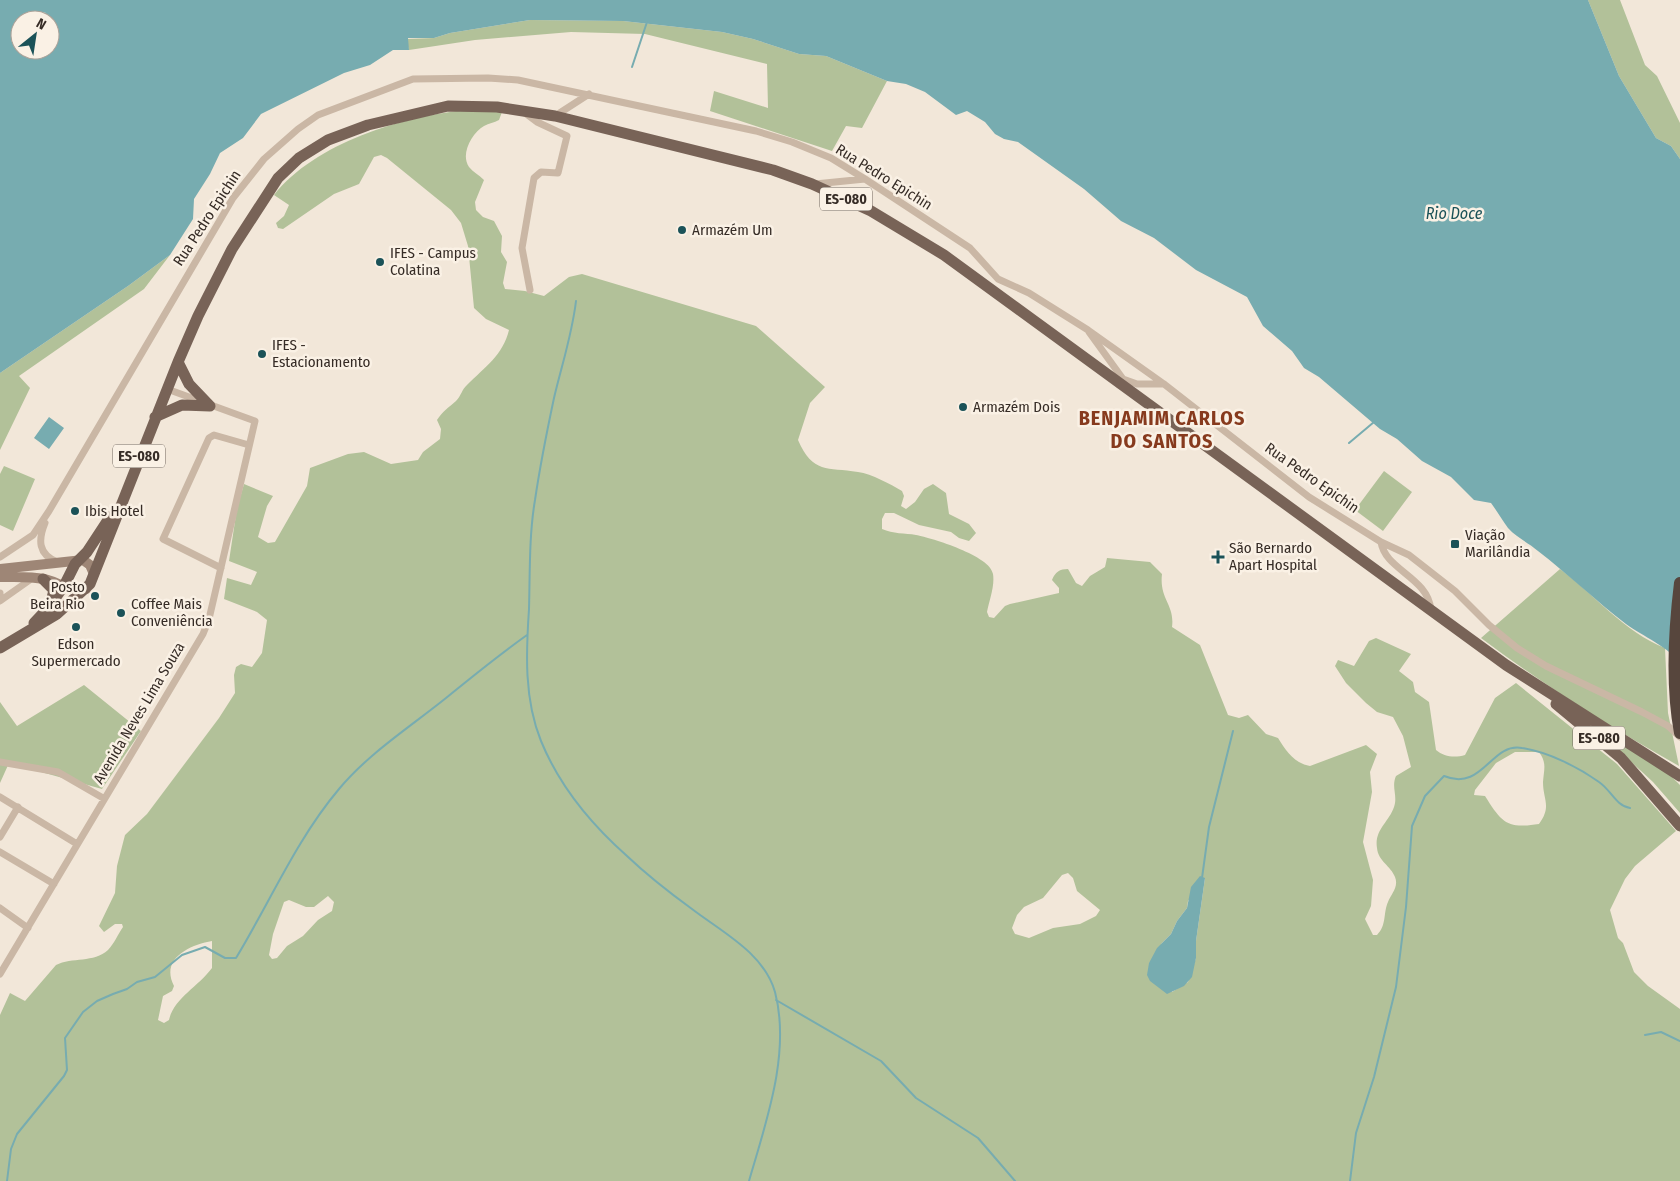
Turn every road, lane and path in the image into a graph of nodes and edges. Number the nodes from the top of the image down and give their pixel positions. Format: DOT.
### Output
graph roads {
  1 [pos="589,94"];
  2 [pos="522,110"];
  3 [pos="555,116"];
  4 [pos="865,178"];
  5 [pos="812,184"];
  6 [pos="530,290"];
  7 [pos="1088,330"];
  8 [pos="178,362"];
  9 [pos="1121,382"];
  10 [pos="1164,384"];
  11 [pos="167,389"];
  12 [pos="210,406"];
  13 [pos="155,417"];
  14 [pos="249,445"];
  15 [pos="124,496"];
  16 [pos="49,512"];
  17 [pos="1380,542"];
  18 [pos="0,557"];
  19 [pos="77,562"];
  20 [pos="60,563"];
  21 [pos="0,568"];
  22 [pos="221,568"];
  23 [pos="94,574"];
  24 [pos="0,578"];
  25 [pos="39,578"];
  26 [pos="1680,583"];
  27 [pos="65,584"];
  28 [pos="86,589"];
  29 [pos="0,601"];
  30 [pos="49,607"];
  31 [pos="1431,610"];
  32 [pos="22,635"];
  33 [pos="0,648"];
  34 [pos="1506,665"];
  35 [pos="1680,732"];
  36 [pos="1680,737"];
  37 [pos="0,762"];
  38 [pos="1680,776"];
  39 [pos="0,797"];
  40 [pos="103,798"];
  41 [pos="18,807"];
  42 [pos="1680,826"];
  43 [pos="0,837"];
  44 [pos="78,844"];
  45 [pos="0,852"];
  46 [pos="54,884"];
  47 [pos="0,908"];
  48 [pos="28,928"];
  49 [pos="0,974"];
  1 -- 3 [label="street"];
  1 -- 4 [label="street, Rua Pedro Epichin"];
  1 -- 16 [label="street, Rua Pedro Epichin"];
  2 -- 3 [label="main road, ES-080"];
  2 -- 6 [label="street"];
  2 -- 8 [label="main road, ES-080"];
  3 -- 5 [label="main road, ES-080"];
  4 -- 5 [label="street"];
  4 -- 7 [label="street, Rua Pedro Epichin"];
  5 -- 9 [label="main road, ES-080"];
  7 -- 9 [label="street"];
  7 -- 10 [label="street, Rua Pedro Epichin"];
  8 -- 11 [label="main road, ES-080"];
  8 -- 12 [label="main road"];
  9 -- 10 [label="street"];
  9 -- 31 [label="main road, ES-080"];
  10 -- 17 [label="street, Rua Pedro Epichin"];
  11 -- 12 [label="street, Avenida Neves Lima Souza"];
  11 -- 13 [label="main road, ES-080"];
  12 -- 13 [label="main road"];
  12 -- 14 [label="street, Avenida Neves Lima Souza"];
  13 -- 15 [label="main road, ES-080"];
  14 -- 22 [label="street, Avenida Neves Lima Souza"];
  14 -- 22 [label="street"];
  15 -- 19 [label="main road, ES-080"];
  15 -- 23 [label="main road, ES-080"];
  16 -- 18 [label="street, Rua Pedro Epichin"];
  16 -- 20 [label="street, Rua Pedro Epichin"];
  17 -- 31 [label="street"];
  17 -- 36 [label="street, Rua Pedro Epichin"];
  19 -- 20 [label="street"];
  19 -- 23 [label="street"];
  19 -- 27 [label="main road, ES-080"];
  20 -- 21 [label="street"];
  22 -- 40 [label="street, Avenida Neves Lima Souza"];
  23 -- 28 [label="main road, ES-080"];
  24 -- 25 [label="street"];
  25 -- 27 [label="street"];
  25 -- 29 [label="street"];
  25 -- 30 [label="main road"];
  26 -- 35 [label="highway"];
  27 -- 28 [label="street"];
  27 -- 30 [label="main road, ES-080"];
  28 -- 32 [label="main road, ES-080"];
  30 -- 32 [label="main road, ES-080"];
  31 -- 34 [label="main road, ES-080"];
  32 -- 33 [label="main road, ES-080"];
  34 -- 38 [label="main road, ES-080"];
  34 -- 42 [label="main road, ES-080"];
  37 -- 40 [label="street"];
  39 -- 41 [label="street"];
  40 -- 44 [label="street, Avenida Neves Lima Souza"];
  41 -- 43 [label="street"];
  41 -- 44 [label="street"];
  44 -- 46 [label="street, Avenida Neves Lima Souza"];
  45 -- 46 [label="street"];
  46 -- 48 [label="street, Avenida Neves Lima Souza"];
  47 -- 48 [label="street"];
  48 -- 49 [label="street, Avenida Neves Lima Souza"];
}
